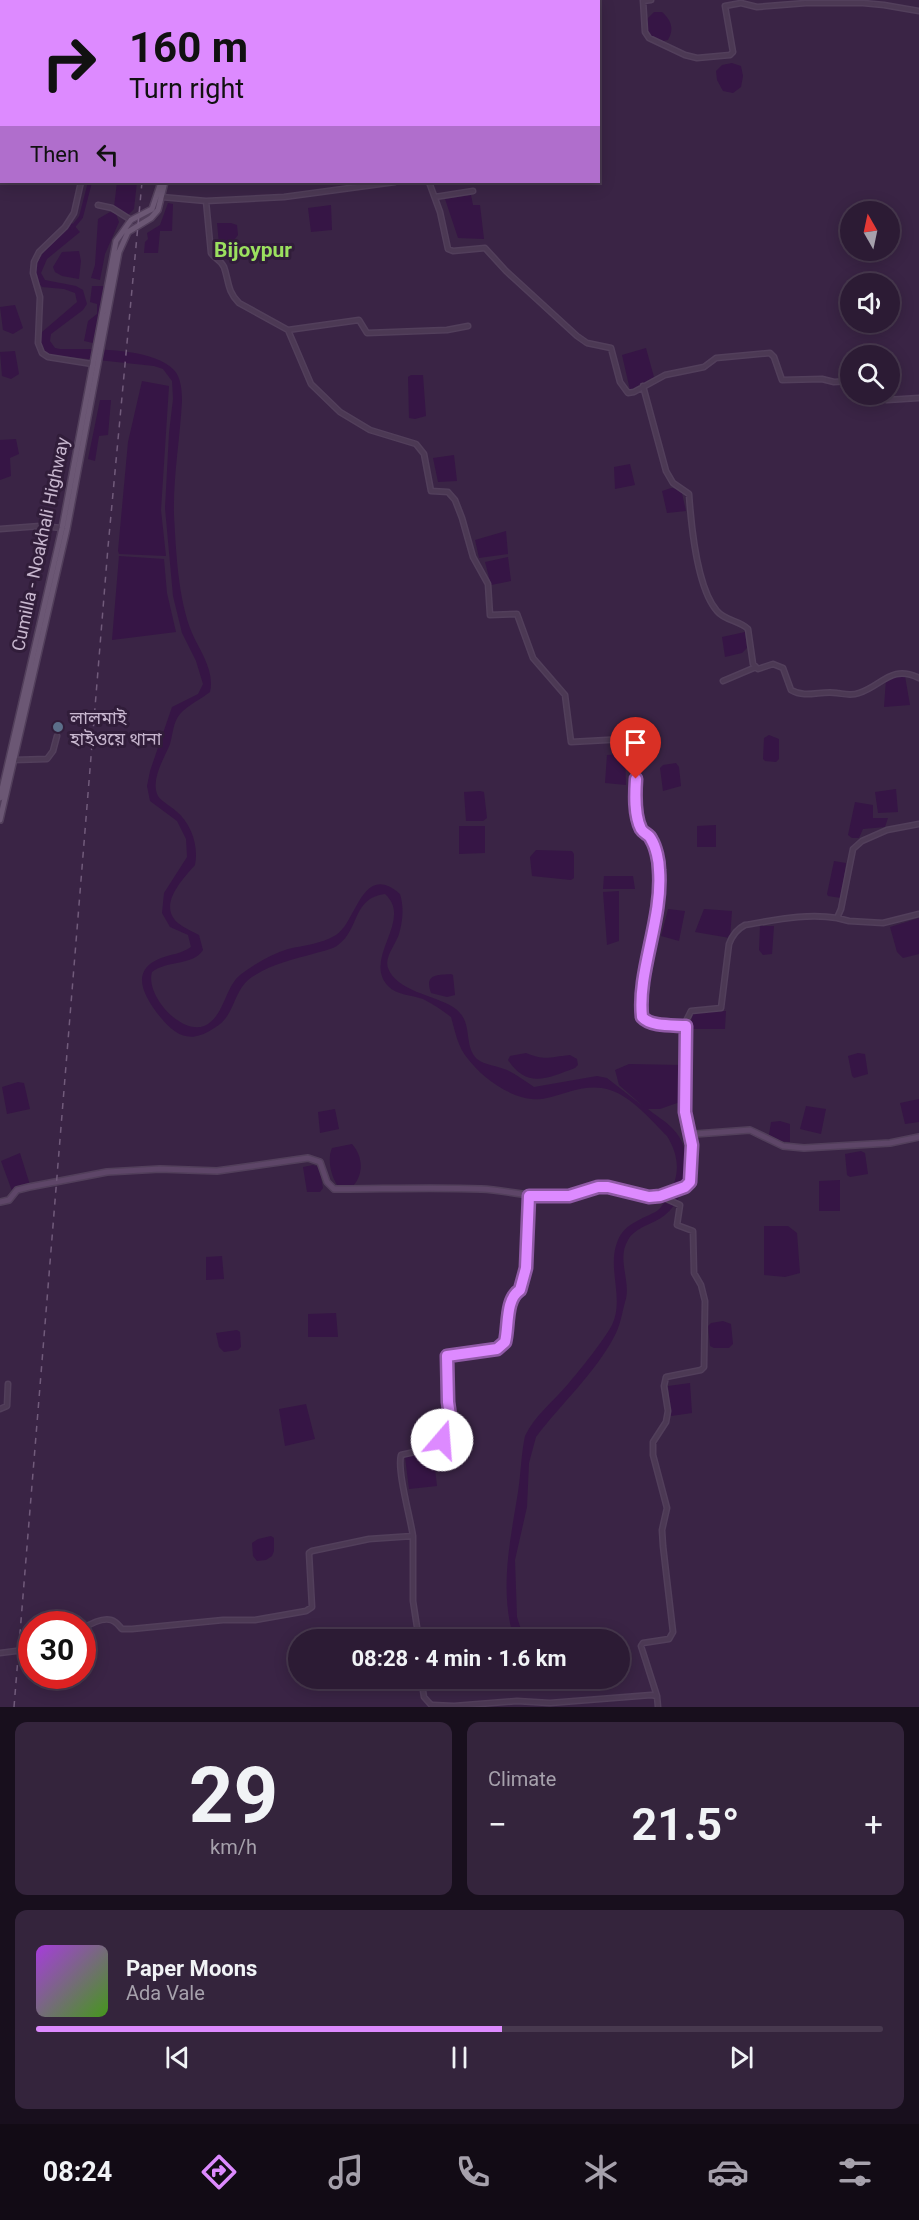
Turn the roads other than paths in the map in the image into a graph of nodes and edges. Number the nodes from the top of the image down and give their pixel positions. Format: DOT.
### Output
graph roads {
  1 [pos="643,0"];
  2 [pos="651,0"];
  3 [pos="724,0"];
  4 [pos="725,6"];
  5 [pos="919,11"];
  6 [pos="81,183"];
  7 [pos="163,183"];
  8 [pos="387,183"];
  9 [pos="429,183"];
  10 [pos="473,191"];
  11 [pos="435,197"];
  12 [pos="159,199"];
  13 [pos="206,201"];
  14 [pos="98,205"];
  15 [pos="131,220"];
  16 [pos="108,297"];
  17 [pos="468,326"];
  18 [pos="288,330"];
  19 [pos="95,364"];
  20 [pos="840,382"];
  21 [pos="643,386"];
  22 [pos="919,398"];
  23 [pos="900,399"];
  24 [pos="62,528"];
  25 [pos="0,529"];
  26 [pos="53,576"];
  27 [pos="756,667"];
  28 [pos="919,678"];
  29 [pos="723,681"];
  30 [pos="57,736"];
  31 [pos="14,760"];
  32 [pos="0,798"];
  33 [pos="0,820"];
  34 [pos="919,824"];
  35 [pos="919,914"];
  36 [pos="837,918"];
  37 [pos="686,1026"];
  38 [pos="919,1137"];
  39 [pos="691,1138"];
  40 [pos="529,1196"];
  41 [pos="662,1196"];
  42 [pos="0,1202"];
  43 [pos="8,1384"];
  44 [pos="0,1409"];
  45 [pos="413,1536"];
  46 [pos="96,1623"];
  47 [pos="417,1629"];
  48 [pos="18,1650"];
  49 [pos="0,1653"];
  50 [pos="423,1689"];
  51 [pos="657,1696"];
  52 [pos="433,1706"];
  53 [pos="658,1707"];
  1 -- 2 [label="street"];
  1 -- 4 [label="street"];
  3 -- 4 [label="street"];
  4 -- 5 [label="street"];
  6 -- 19 [label="street"];
  7 -- 12 [label="main road"];
  8 -- 13 [label="street"];
  9 -- 11 [label="street"];
  10 -- 11 [label="street"];
  11 -- 21 [label="street"];
  12 -- 13 [label="street"];
  12 -- 15 [label="main road"];
  12 -- 16 [label="main road"];
  13 -- 18 [label="street"];
  14 -- 15 [label="street"];
  15 -- 16 [label="main road"];
  16 -- 19 [label="main road, Cumilla - Noakhali Highway"];
  17 -- 18 [label="street"];
  18 -- 37 [label="street"];
  19 -- 24 [label="main road, Cumilla - Noakhali Highway"];
  19 -- 26 [label="main road"];
  20 -- 21 [label="street"];
  21 -- 27 [label="street"];
  22 -- 23 [label="street"];
  24 -- 25 [label="street"];
  24 -- 26 [label="main road, Cumilla - Noakhali Highway"];
  26 -- 31 [label="main road"];
  26 -- 32 [label="main road, Cumilla - Noakhali Highway"];
  27 -- 28 [label="street"];
  27 -- 29 [label="street"];
  30 -- 31 [label="street"];
  31 -- 33 [label="main road"];
  34 -- 36 [label="street"];
  35 -- 36 [label="street"];
  36 -- 37 [label="street"];
  37 -- 39 [label="street"];
  38 -- 39 [label="main road"];
  39 -- 41 [label="main road"];
  40 -- 41 [label="main road"];
  40 -- 42 [label="main road"];
  40 -- 45 [label="street"];
  41 -- 51 [label="street"];
  43 -- 44 [label="street"];
  45 -- 46 [label="street"];
  45 -- 47 [label="street"];
  48 -- 49 [label="street"];
  50 -- 52 [label="street"];
  51 -- 52 [label="street"];
  51 -- 53 [label="street"];
}
